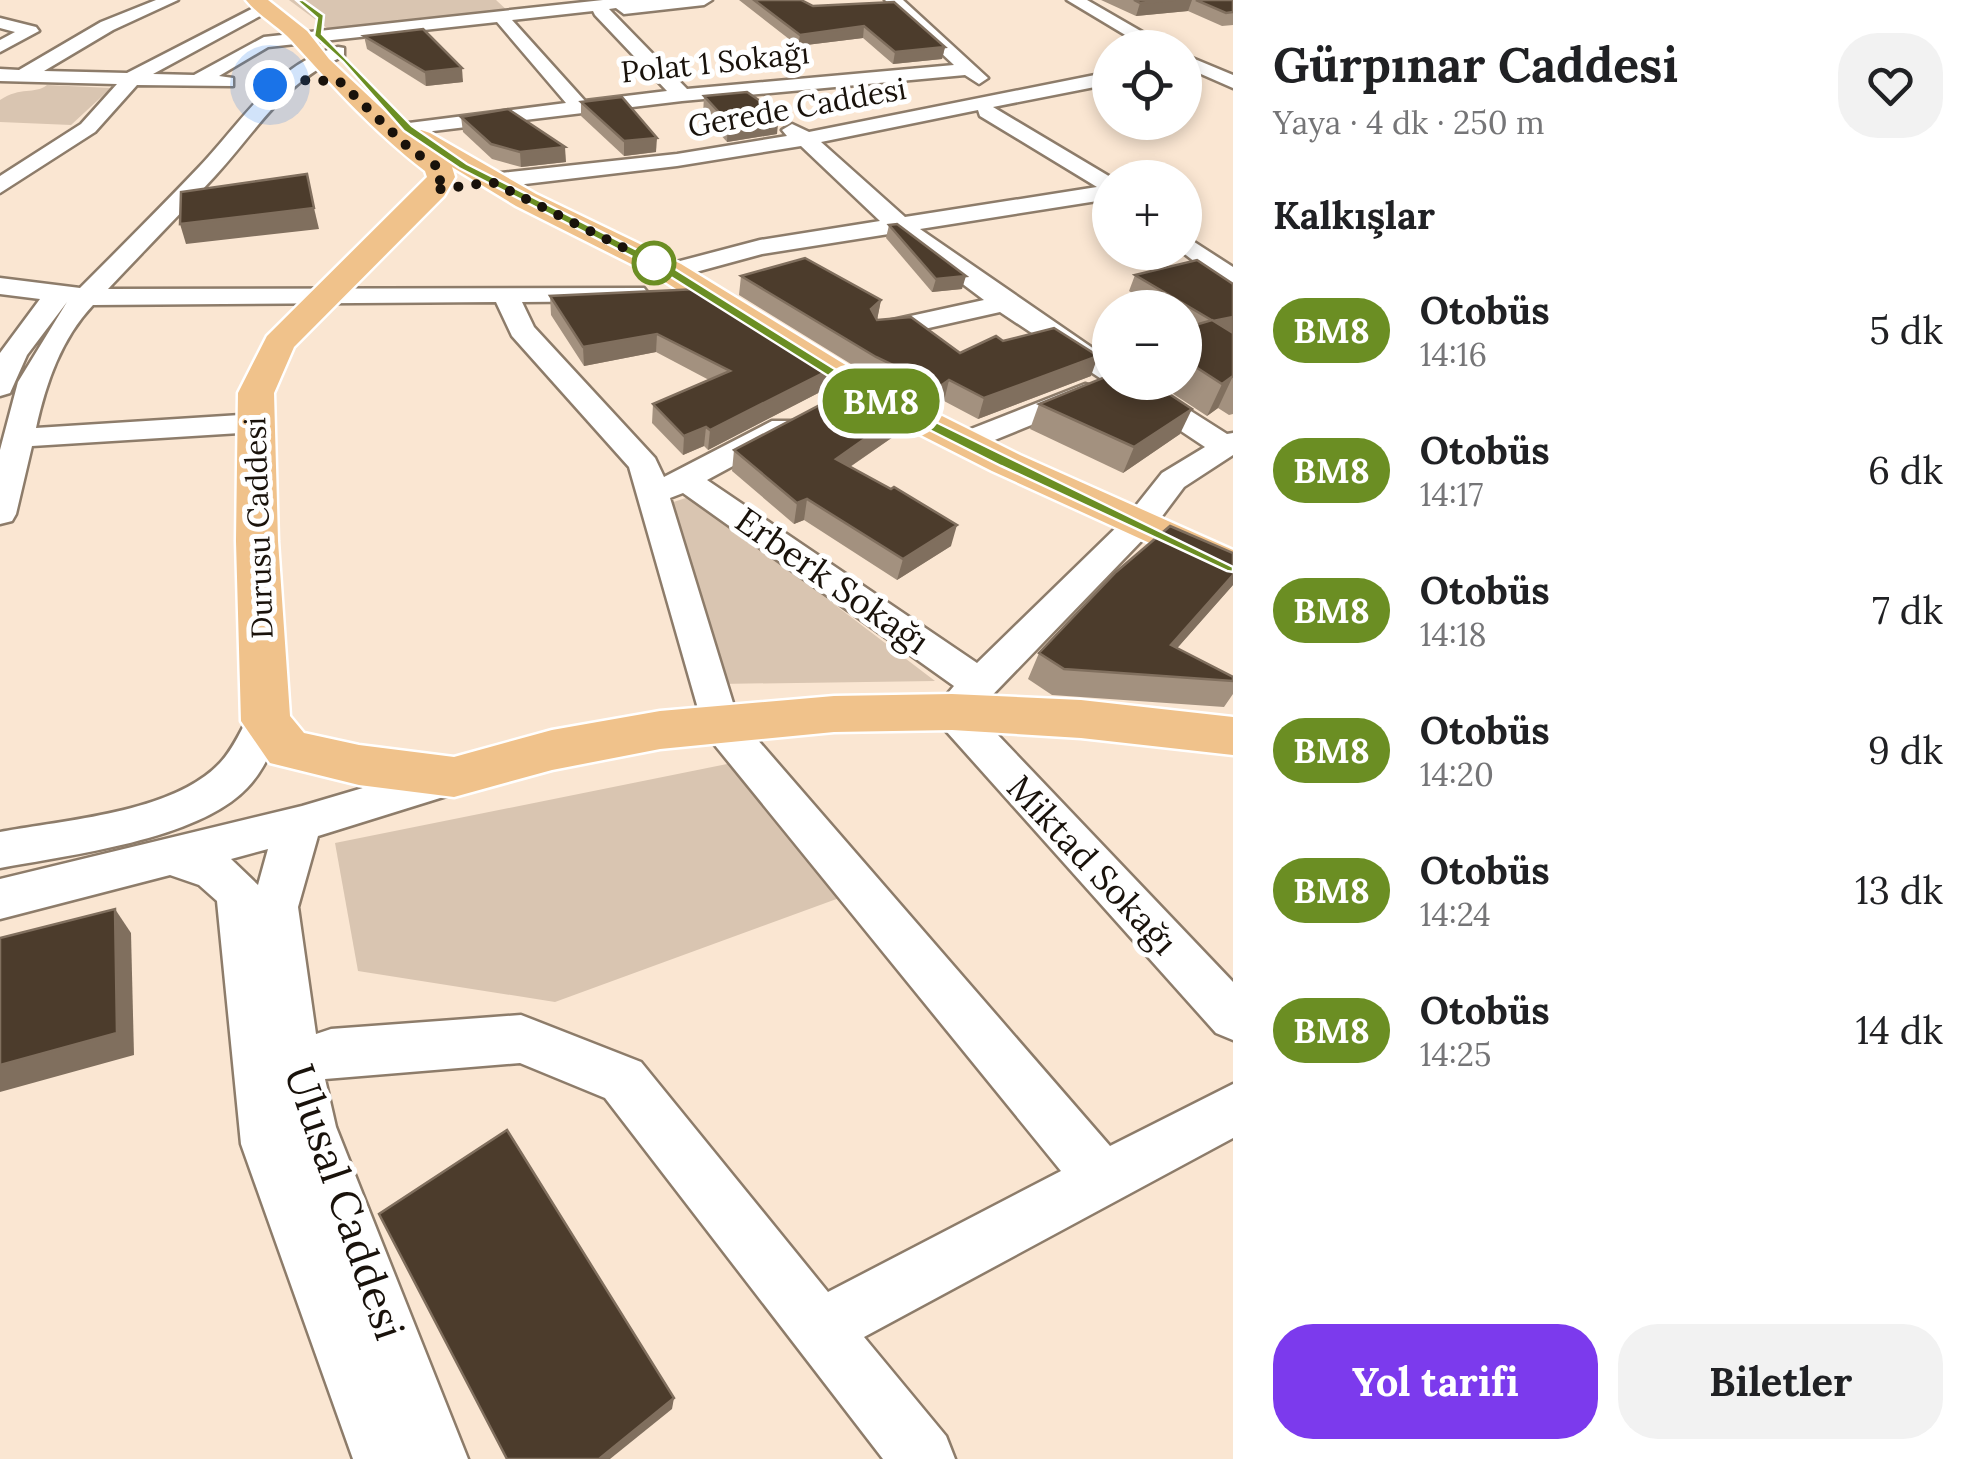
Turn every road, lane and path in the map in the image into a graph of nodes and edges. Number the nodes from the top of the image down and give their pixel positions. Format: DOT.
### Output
graph roads {
  1 [pos="170,0"];
  2 [pos="704,0"];
  3 [pos="1060,0"];
  4 [pos="1075,0"];
  5 [pos="624,1"];
  6 [pos="266,2"];
  7 [pos="659,2"];
  8 [pos="890,3"];
  9 [pos="601,11"];
  10 [pos="504,22"];
  11 [pos="0,24"];
  12 [pos="1111,30"];
  13 [pos="1129,30"];
  14 [pos="317,46"];
  15 [pos="0,47"];
  16 [pos="969,69"];
  17 [pos="1202,71"];
  18 [pos="1202,74"];
  19 [pos="0,75"];
  20 [pos="22,76"];
  21 [pos="134,77"];
  22 [pos="199,80"];
  23 [pos="339,81"];
  24 [pos="1233,82"];
  25 [pos="1092,83"];
  26 [pos="267,84"];
  27 [pos="1092,89"];
  28 [pos="735,90"];
  29 [pos="0,91"];
  30 [pos="1233,91"];
  31 [pos="682,95"];
  32 [pos="1017,102"];
  33 [pos="582,108"];
  34 [pos="987,112"];
  35 [pos="408,128"];
  36 [pos="812,143"];
  37 [pos="1092,178"];
  38 [pos="0,186"];
  39 [pos="1092,192"];
  40 [pos="477,194"];
  41 [pos="556,200"];
  42 [pos="422,202"];
  43 [pos="897,223"];
  44 [pos="1202,256"];
  45 [pos="670,271"];
  46 [pos="1233,280"];
  47 [pos="0,286"];
  48 [pos="701,291"];
  49 [pos="58,294"];
  50 [pos="86,296"];
  51 [pos="507,297"];
  52 [pos="321,298"];
  53 [pos="1004,303"];
  54 [pos="884,330"];
  55 [pos="1092,360"];
  56 [pos="0,387"];
  57 [pos="857,388"];
  58 [pos="1092,390"];
  59 [pos="1157,400"];
  60 [pos="256,423"];
  61 [pos="19,438"];
  62 [pos="964,442"];
  63 [pos="1229,444"];
  64 [pos="685,478"];
  65 [pos="652,496"];
  66 [pos="0,514"];
  67 [pos="1138,524"];
  68 [pos="1233,567"];
  69 [pos="965,698"];
  70 [pos="266,722"];
  71 [pos="718,722"];
  72 [pos="1233,736"];
  73 [pos="454,777"];
  74 [pos="302,823"];
  75 [pos="0,850"];
  76 [pos="171,856"];
  77 [pos="0,899"];
  78 [pos="1233,1017"];
  79 [pos="278,1072"];
  80 [pos="1233,1110"];
  81 [pos="1102,1179"];
  82 [pos="805,1312"];
  83 [pos="385,1459"];
  84 [pos="436,1459"];
  85 [pos="923,1459"];
  1 -- 20 [label="street"];
  2 -- 7 [label="street"];
  3 -- 12 [label="street"];
  4 -- 13 [label="street"];
  5 -- 7 [label="street"];
  5 -- 14 [label="street"];
  6 -- 14 [label="main road"];
  6 -- 21 [label="street"];
  7 -- 9 [label="street"];
  8 -- 16 [label="street"];
  9 -- 10 [label="street"];
  9 -- 31 [label="street"];
  10 -- 14 [label="street"];
  10 -- 33 [label="street"];
  11 -- 15 [label="street"];
  14 -- 22 [label="street"];
  14 -- 23 [label="main road"];
  14 -- 26 [label="street"];
  14 -- 35 [label="main road"];
  16 -- 28 [label="street, Polat 1 Sokağı"];
  16 -- 32 [label="street"];
  17 -- 24 [label="street"];
  18 -- 30 [label="street"];
  19 -- 20 [label="street"];
  20 -- 21 [label="street"];
  20 -- 29 [label="street"];
  21 -- 22 [label="street"];
  21 -- 38 [label="street"];
  22 -- 26 [label="street"];
  23 -- 26 [label="street"];
  23 -- 42 [label="main road"];
  25 -- 32 [label="street, Gerede Caddesi"];
  26 -- 49 [label="street"];
  26 -- 50 [label="street"];
  27 -- 32 [label="street, Gerede Caddesi"];
  28 -- 31 [label="street, Polat 1 Sokağı"];
  28 -- 36 [label="street"];
  31 -- 33 [label="street, Polat 1 Sokağı"];
  32 -- 34 [label="street, Gerede Caddesi"];
  32 -- 36 [label="street, Gerede Caddesi"];
  33 -- 35 [label="street, Polat 1 Sokağı"];
  34 -- 36 [label="street, Gerede Caddesi"];
  34 -- 37 [label="street"];
  35 -- 40 [label="main road"];
  36 -- 40 [label="street, Gerede Caddesi"];
  36 -- 41 [label="street, Gerede Caddesi"];
  36 -- 43 [label="street"];
  39 -- 43 [label="street"];
  40 -- 41 [label="main road"];
  40 -- 42 [label="main road"];
  41 -- 45 [label="main road"];
  42 -- 52 [label="main road, Durusu Caddesi"];
  43 -- 45 [label="street"];
  43 -- 53 [label="street"];
  44 -- 46 [label="street"];
  45 -- 48 [label="main road"];
  47 -- 49 [label="street"];
  48 -- 51 [label="street"];
  48 -- 57 [label="main road"];
  49 -- 50 [label="street"];
  49 -- 56 [label="street"];
  50 -- 52 [label="street"];
  50 -- 61 [label="street"];
  51 -- 52 [label="street"];
  51 -- 65 [label="street"];
  52 -- 60 [label="main road, Durusu Caddesi"];
  53 -- 54 [label="street"];
  53 -- 55 [label="street"];
  57 -- 62 [label="main road"];
  57 -- 64 [label="street"];
  58 -- 62 [label="street"];
  59 -- 63 [label="street"];
  60 -- 61 [label="street"];
  60 -- 70 [label="main road, Durusu Caddesi"];
  61 -- 66 [label="street"];
  62 -- 67 [label="main road"];
  63 -- 67 [label="street"];
  64 -- 65 [label="street"];
  64 -- 69 [label="street, Erberk Sokağı"];
  65 -- 71 [label="street"];
  67 -- 68 [label="main road"];
  67 -- 69 [label="street"];
  69 -- 71 [label="main road"];
  69 -- 72 [label="main road"];
  69 -- 78 [label="street, Miktad Sokağı"];
  70 -- 73 [label="main road"];
  70 -- 75 [label="street"];
  71 -- 73 [label="main road"];
  71 -- 81 [label="street"];
  73 -- 74 [label="street"];
  74 -- 76 [label="street"];
  74 -- 79 [label="street, Ulusal Caddesi"];
  76 -- 77 [label="street"];
  76 -- 79 [label="street"];
  79 -- 82 [label="street"];
  79 -- 83 [label="street"];
  79 -- 84 [label="street, Ulusal Caddesi"];
  80 -- 81 [label="street"];
  81 -- 82 [label="street"];
  82 -- 85 [label="street"];
}
